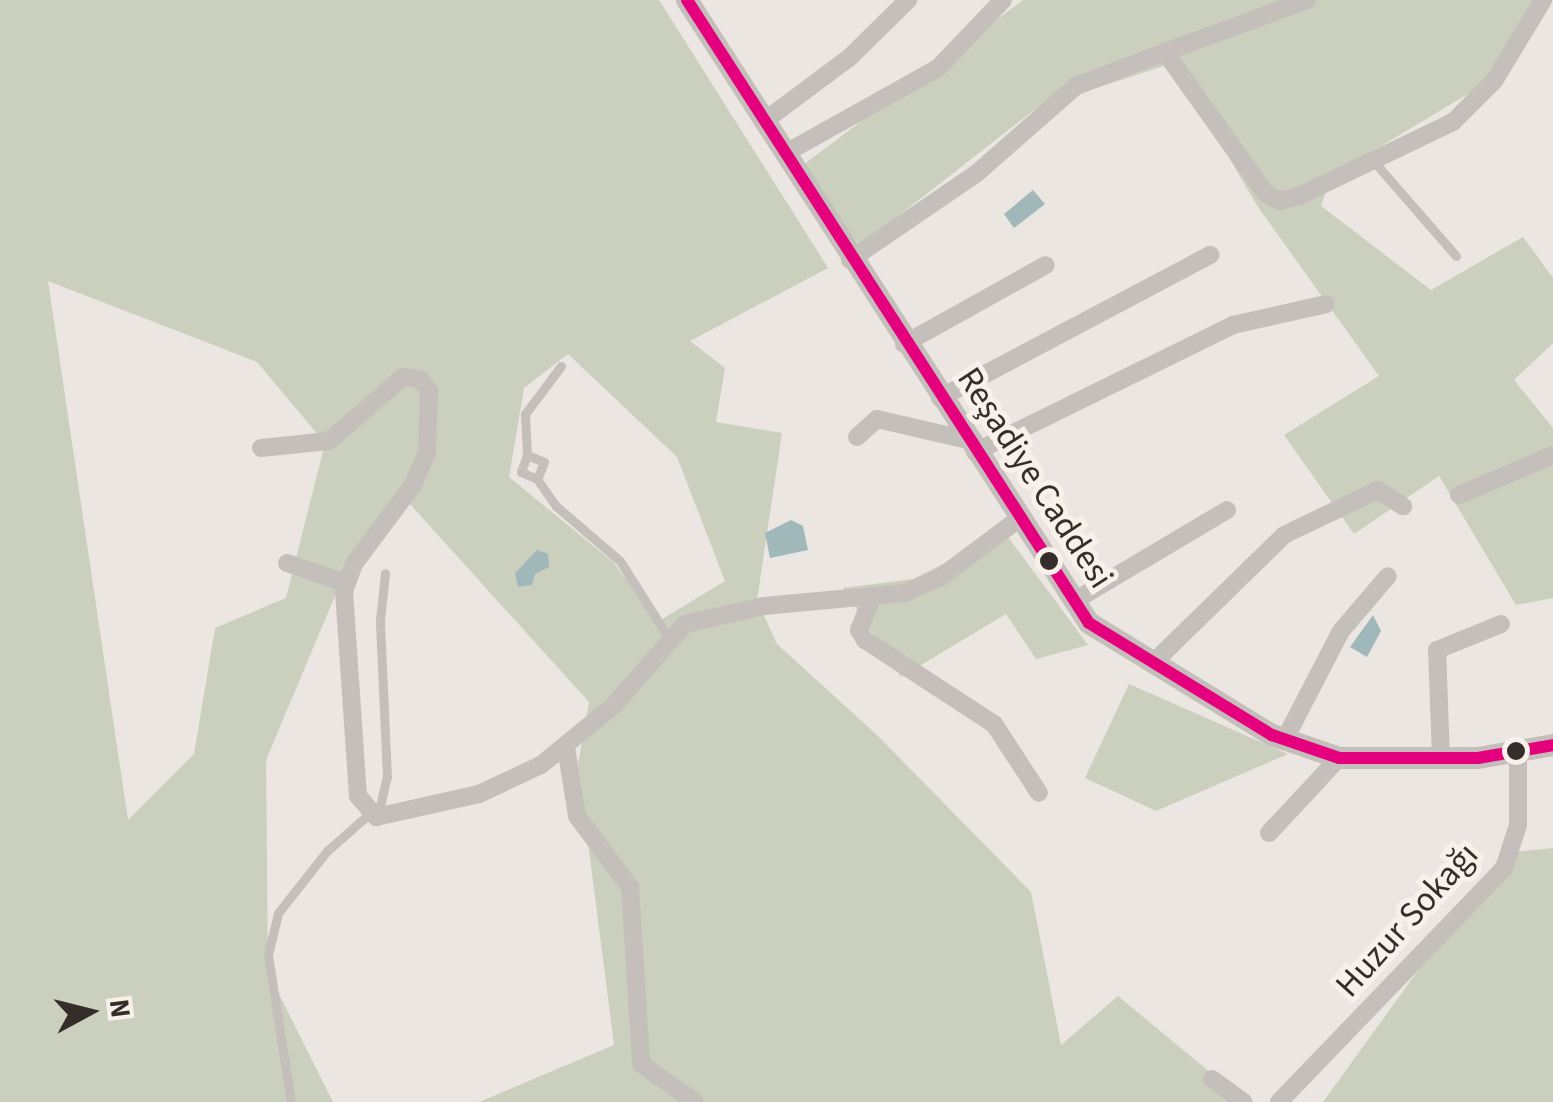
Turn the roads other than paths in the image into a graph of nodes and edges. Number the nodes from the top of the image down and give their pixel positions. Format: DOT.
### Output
graph roads {
  1 [pos="686,0"];
  2 [pos="908,0"];
  3 [pos="1003,0"];
  4 [pos="1307,0"];
  5 [pos="1543,0"];
  6 [pos="1164,52"];
  7 [pos="763,122"];
  8 [pos="784,154"];
  9 [pos="1376,164"];
  10 [pos="1210,255"];
  11 [pos="1456,256"];
  12 [pos="850,260"];
  13 [pos="1046,265"];
  14 [pos="1326,304"];
  15 [pos="904,344"];
  16 [pos="560,366"];
  17 [pos="940,398"];
  18 [pos="857,437"];
  19 [pos="972,446"];
  20 [pos="262,448"];
  21 [pos="528,455"];
  22 [pos="1553,455"];
  23 [pos="537,478"];
  24 [pos="1459,495"];
  25 [pos="1404,506"];
  26 [pos="1227,510"];
  27 [pos="1020,518"];
  28 [pos="286,564"];
  29 [pos="385,573"];
  30 [pos="1388,576"];
  31 [pos="346,583"];
  32 [pos="870,600"];
  33 [pos="1074,601"];
  34 [pos="1502,624"];
  35 [pos="668,637"];
  36 [pos="1154,662"];
  37 [pos="1284,739"];
  38 [pos="1553,745"];
  39 [pos="566,746"];
  40 [pos="1518,751"];
  41 [pos="1339,758"];
  42 [pos="1440,758"];
  43 [pos="1039,793"];
  44 [pos="372,816"];
  45 [pos="1269,833"];
  46 [pos="1212,1079"];
  47 [pos="291,1102"];
  48 [pos="695,1102"];
  49 [pos="1244,1102"];
  50 [pos="1278,1102"];
  1 -- 7 [label="street, Reşadiye Caddesi"];
  2 -- 7 [label="street"];
  3 -- 8 [label="street"];
  4 -- 6 [label="street"];
  5 -- 9 [label="street"];
  6 -- 9 [label="street"];
  6 -- 12 [label="street"];
  7 -- 8 [label="street, Reşadiye Caddesi"];
  8 -- 12 [label="street, Reşadiye Caddesi"];
  9 -- 11 [label="lane"];
  10 -- 17 [label="street"];
  12 -- 15 [label="street, Reşadiye Caddesi"];
  13 -- 15 [label="street"];
  14 -- 19 [label="street"];
  15 -- 17 [label="street, Reşadiye Caddesi"];
  16 -- 21 [label="lane"];
  17 -- 19 [label="street, Reşadiye Caddesi"];
  18 -- 19 [label="street"];
  19 -- 27 [label="street, Reşadiye Caddesi"];
  20 -- 31 [label="street"];
  21 -- 23 [label="lane"];
  21 -- 23 [label="lane"];
  22 -- 24 [label="street"];
  23 -- 35 [label="lane"];
  25 -- 36 [label="street"];
  26 -- 33 [label="street"];
  27 -- 32 [label="street"];
  27 -- 33 [label="street, Reşadiye Caddesi"];
  28 -- 31 [label="street"];
  29 -- 44 [label="lane"];
  30 -- 37 [label="street"];
  31 -- 44 [label="street"];
  32 -- 35 [label="street"];
  32 -- 43 [label="street"];
  33 -- 36 [label="street, Reşadiye Caddesi"];
  34 -- 42 [label="street"];
  35 -- 39 [label="street"];
  36 -- 37 [label="street, Reşadiye Caddesi"];
  37 -- 41 [label="street, Reşadiye Caddesi"];
  38 -- 40 [label="street, Reşadiye Caddesi"];
  39 -- 44 [label="street"];
  39 -- 48 [label="street"];
  40 -- 42 [label="street, Reşadiye Caddesi"];
  40 -- 50 [label="street, Huzur Sokağı"];
  41 -- 42 [label="street, Reşadiye Caddesi"];
  41 -- 45 [label="street"];
  44 -- 47 [label="lane"];
  46 -- 49 [label="street"];
}
